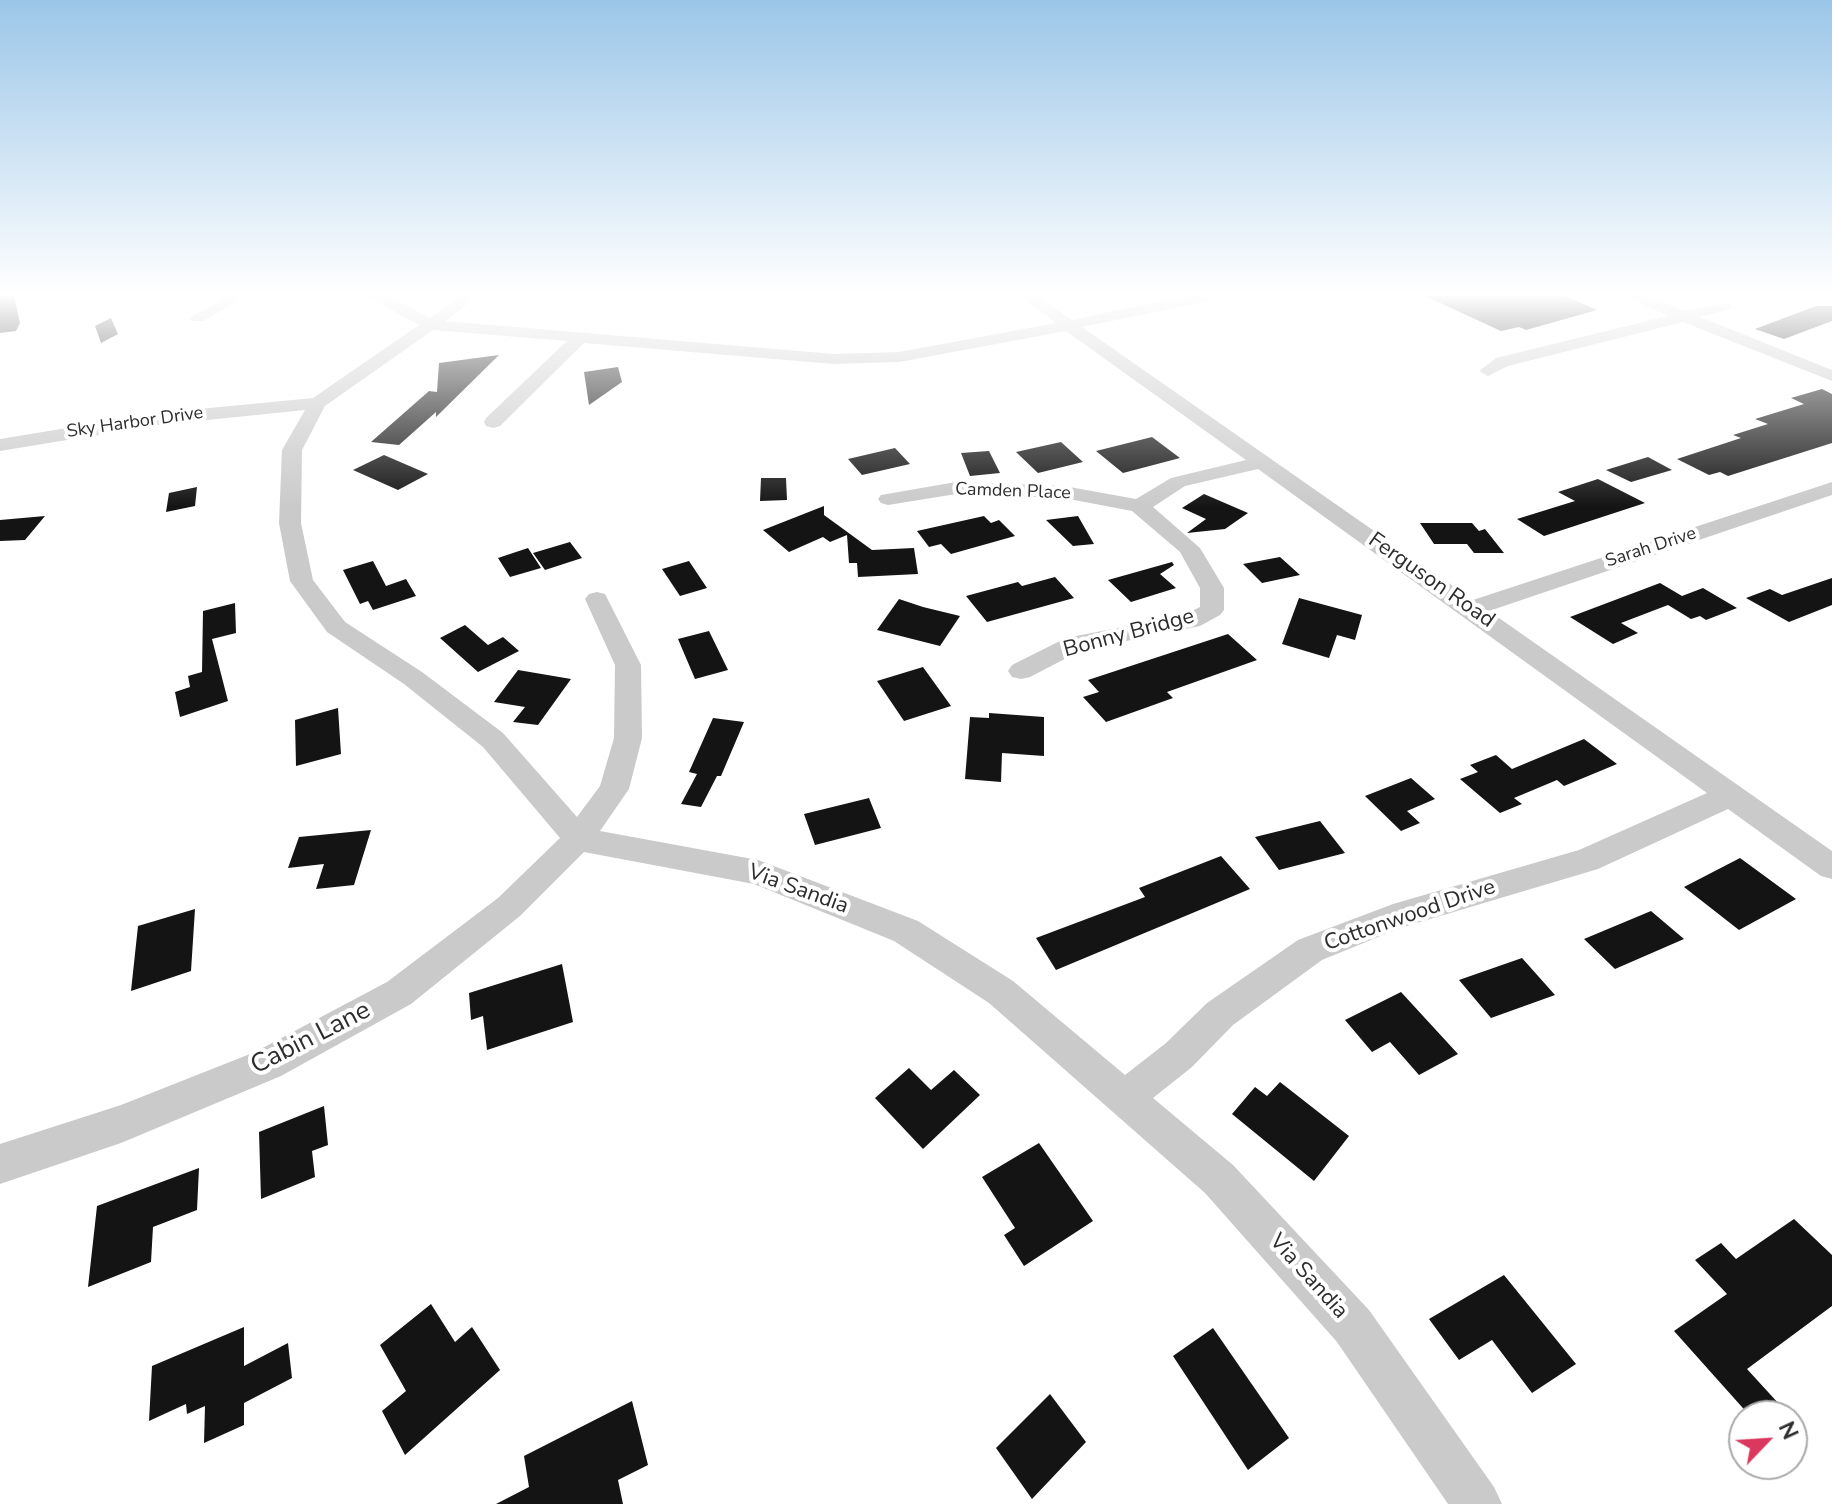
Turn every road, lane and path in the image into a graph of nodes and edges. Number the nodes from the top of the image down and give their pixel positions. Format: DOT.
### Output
graph roads {
  1 [pos="371,366"];
  2 [pos="551,366"];
  3 [pos="1128,366"];
  4 [pos="1495,366"];
  5 [pos="1807,366"];
  6 [pos="1488,371"];
  7 [pos="1832,376"];
  8 [pos="318,403"];
  9 [pos="493,422"];
  10 [pos="0,445"];
  11 [pos="1264,462"];
  12 [pos="1832,488"];
  13 [pos="888,499"];
  14 [pos="1139,506"];
  15 [pos="597,599"];
  16 [pos="1470,609"];
  17 [pos="1021,671"];
  18 [pos="1731,795"];
  19 [pos="578,839"];
  20 [pos="1832,867"];
  21 [pos="1125,1098"];
  22 [pos="0,1164"];
  23 [pos="1477,1504"];
  1 -- 8 [label="street"];
  2 -- 9 [label="street"];
  3 -- 11 [label="street, Ferguson Road"];
  4 -- 6 [label="street"];
  5 -- 7 [label="street"];
  8 -- 10 [label="street, Sky Harbor Drive"];
  8 -- 19 [label="street"];
  11 -- 14 [label="street"];
  11 -- 16 [label="street, Ferguson Road"];
  12 -- 16 [label="street, Sarah Drive"];
  13 -- 14 [label="street, Camden Place"];
  14 -- 17 [label="street, Bonny Bridge"];
  15 -- 19 [label="street, Cabin Lane"];
  16 -- 18 [label="street, Ferguson Road"];
  18 -- 20 [label="street, Ferguson Road"];
  18 -- 21 [label="street, Cottonwood Drive"];
  19 -- 21 [label="street, Via Sandia"];
  19 -- 22 [label="street, Cabin Lane"];
  21 -- 23 [label="street, Via Sandia"];
}
